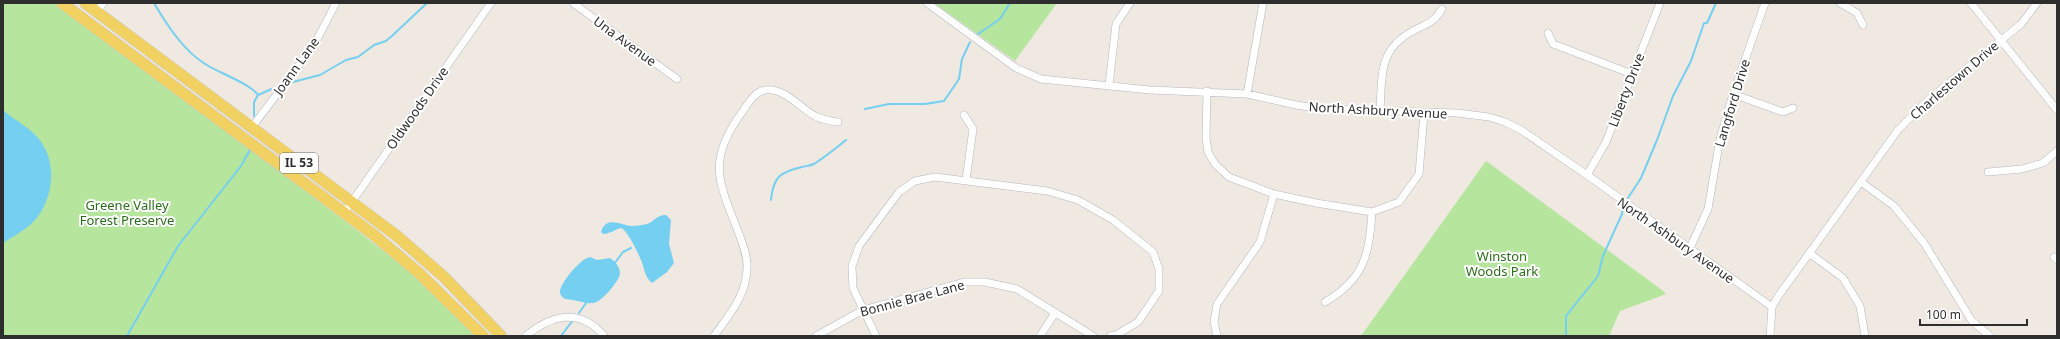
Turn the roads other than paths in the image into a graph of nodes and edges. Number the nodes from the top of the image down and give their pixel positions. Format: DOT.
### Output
graph roads {
  1 [pos="62,3"];
  2 [pos="85,3"];
  3 [pos="336,3"];
  4 [pos="491,3"];
  5 [pos="573,3"];
  6 [pos="927,3"];
  7 [pos="1130,3"];
  8 [pos="1263,3"];
  9 [pos="1660,3"];
  10 [pos="1765,3"];
  11 [pos="1840,3"];
  12 [pos="1971,3"];
  13 [pos="2037,3"];
  14 [pos="100,8"];
  15 [pos="1442,9"];
  16 [pos="1864,25"];
  17 [pos="1548,34"];
  18 [pos="2000,41"];
  19 [pos="1632,74"];
  20 [pos="678,79"];
  21 [pos="1109,85"];
  22 [pos="1207,91"];
  23 [pos="1247,94"];
  24 [pos="1733,94"];
  25 [pos="1793,108"];
  26 [pos="2057,110"];
  27 [pos="1380,112"];
  28 [pos="1424,113"];
  29 [pos="964,115"];
  30 [pos="838,122"];
  31 [pos="252,128"];
  32 [pos="2057,151"];
  33 [pos="1988,172"];
  34 [pos="1587,175"];
  35 [pos="966,180"];
  36 [pos="1861,182"];
  37 [pos="1274,194"];
  38 [pos="352,202"];
  39 [pos="1372,212"];
  40 [pos="344,213"];
  41 [pos="1689,250"];
  42 [pos="1809,253"];
  43 [pos="1326,302"];
  44 [pos="1772,307"];
  45 [pos="863,310"];
  46 [pos="1055,313"];
  47 [pos="483,336"];
  48 [pos="500,336"];
  49 [pos="526,336"];
  50 [pos="604,336"];
  51 [pos="714,336"];
  52 [pos="816,336"];
  53 [pos="876,336"];
  54 [pos="1040,336"];
  55 [pos="1093,336"];
  56 [pos="1110,336"];
  57 [pos="1217,336"];
  58 [pos="1770,336"];
  59 [pos="1865,336"];
  60 [pos="1990,336"];
  1 -- 40 [label="main road, IL 53"];
  2 -- 14 [label="main road, IL 53"];
  3 -- 31 [label="street, Joann Lane"];
  4 -- 38 [label="street, Oldwoods Drive"];
  5 -- 20 [label="street, Una Avenue"];
  6 -- 21 [label="street, North Ashbury Avenue"];
  7 -- 21 [label="street"];
  8 -- 23 [label="street"];
  9 -- 19 [label="street, Liberty Drive"];
  10 -- 24 [label="street, Langford Drive"];
  11 -- 16 [label="street"];
  12 -- 18 [label="street"];
  13 -- 18 [label="street, Charlestown Drive"];
  14 -- 31 [label="main road, IL 53"];
  15 -- 27 [label="street"];
  17 -- 19 [label="street"];
  18 -- 26 [label="street"];
  18 -- 36 [label="street, Charlestown Drive"];
  19 -- 34 [label="street, Liberty Drive"];
  21 -- 22 [label="street, North Ashbury Avenue"];
  22 -- 23 [label="street, North Ashbury Avenue"];
  22 -- 37 [label="street"];
  23 -- 27 [label="street, North Ashbury Avenue"];
  24 -- 25 [label="street"];
  24 -- 41 [label="street, Langford Drive"];
  27 -- 28 [label="street, North Ashbury Avenue"];
  28 -- 34 [label="street, North Ashbury Avenue"];
  28 -- 39 [label="street"];
  29 -- 35 [label="street"];
  30 -- 51 [label="street"];
  31 -- 38 [label="main road, IL 53"];
  32 -- 33 [label="street"];
  34 -- 41 [label="street, North Ashbury Avenue"];
  35 -- 45 [label="street"];
  35 -- 56 [label="street"];
  36 -- 42 [label="street, Charlestown Drive"];
  36 -- 60 [label="street"];
  37 -- 39 [label="street"];
  37 -- 57 [label="street"];
  38 -- 40 [label="street, Oldwoods Drive"];
  38 -- 48 [label="main road, IL 53"];
  39 -- 43 [label="street"];
  40 -- 47 [label="main road, IL 53"];
  41 -- 44 [label="street, North Ashbury Avenue"];
  42 -- 44 [label="street"];
  42 -- 59 [label="street"];
  44 -- 58 [label="street"];
  45 -- 46 [label="street, Bonnie Brae Lane"];
  45 -- 52 [label="street, Bonnie Brae Lane"];
  45 -- 53 [label="street"];
  46 -- 54 [label="street"];
  46 -- 55 [label="street, Bonnie Brae Lane"];
  49 -- 50 [label="street"];
}
